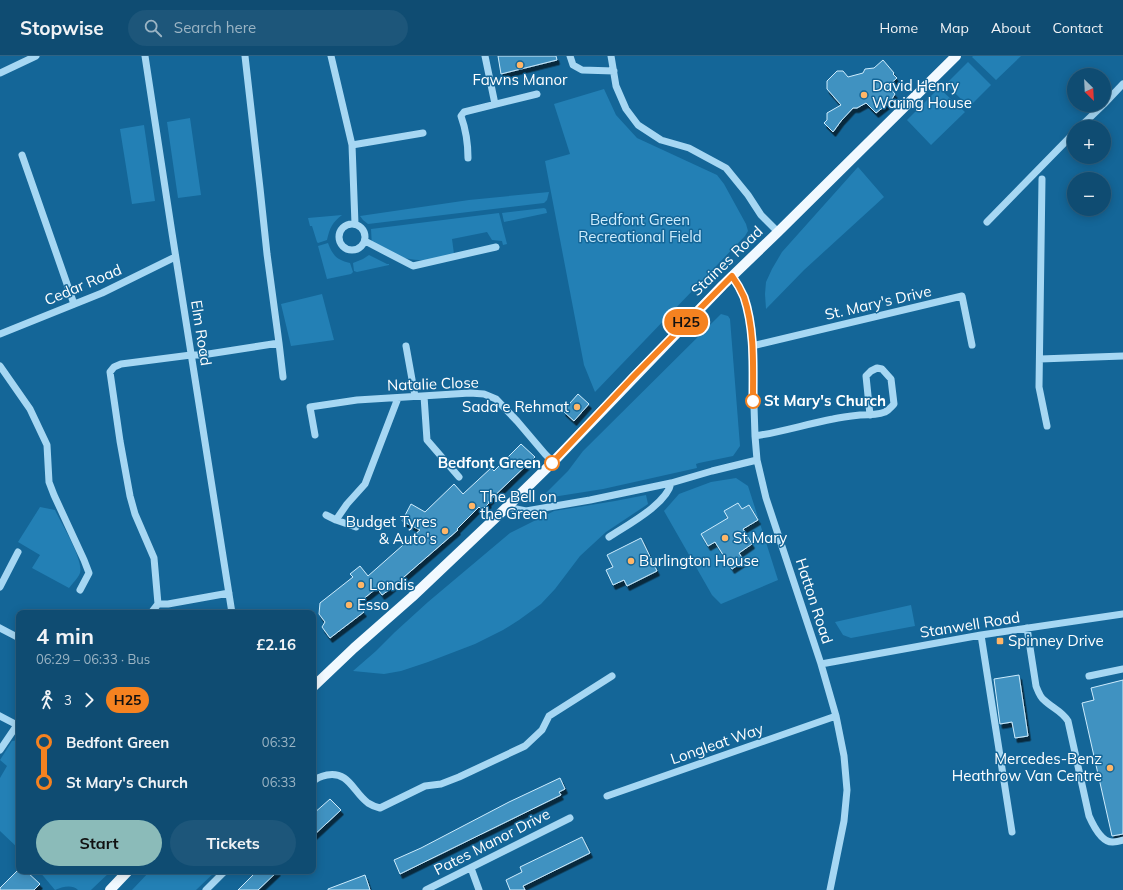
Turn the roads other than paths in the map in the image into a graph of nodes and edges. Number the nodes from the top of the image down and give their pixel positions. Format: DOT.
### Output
graph roads {
  1 [pos="36,56"];
  2 [pos="145,56"];
  3 [pos="245,56"];
  4 [pos="331,56"];
  5 [pos="485,56"];
  6 [pos="570,56"];
  7 [pos="611,56"];
  8 [pos="956,56"];
  9 [pos="614,71"];
  10 [pos="0,72"];
  11 [pos="1123,84"];
  12 [pos="538,94"];
  13 [pos="1111,96"];
  14 [pos="495,104"];
  15 [pos="1095,112"];
  16 [pos="1087,120"];
  17 [pos="423,133"];
  18 [pos="1067,140"];
  19 [pos="352,145"];
  20 [pos="22,155"];
  21 [pos="468,158"];
  22 [pos="1042,180"];
  23 [pos="987,222"];
  24 [pos="355,224"];
  25 [pos="778,232"];
  26 [pos="365,241"];
  27 [pos="496,247"];
  28 [pos="175,257"];
  29 [pos="732,276"];
  30 [pos="74,304"];
  31 [pos="0,334"];
  32 [pos="279,343"];
  33 [pos="972,345"];
  34 [pos="406,346"];
  35 [pos="752,346"];
  36 [pos="191,355"];
  37 [pos="1123,356"];
  38 [pos="1040,359"];
  39 [pos="0,366"];
  40 [pos="283,377"];
  41 [pos="414,396"];
  42 [pos="424,396"];
  43 [pos="398,398"];
  44 [pos="870,415"];
  45 [pos="1047,426"];
  46 [pos="315,436"];
  47 [pos="754,436"];
  48 [pos="757,460"];
  49 [pos="553,462"];
  50 [pos="459,477"];
  51 [pos="671,483"];
  52 [pos="507,507"];
  53 [pos="326,515"];
  54 [pos="336,520"];
  55 [pos="356,527"];
  56 [pos="609,536"];
  57 [pos="18,552"];
  58 [pos="0,587"];
  59 [pos="80,590"];
  60 [pos="230,593"];
  61 [pos="158,604"];
  62 [pos="153,610"];
  63 [pos="232,610"];
  64 [pos="1122,614"];
  65 [pos="0,628"];
  66 [pos="1027,628"];
  67 [pos="981,635"];
  68 [pos="16,636"];
  69 [pos="821,664"];
  70 [pos="1123,669"];
  71 [pos="612,676"];
  72 [pos="1089,676"];
  73 [pos="316,684"];
  74 [pos="0,716"];
  75 [pos="836,716"];
  76 [pos="16,724"];
  77 [pos="16,728"];
  78 [pos="0,750"];
  79 [pos="316,779"];
  80 [pos="607,796"];
  81 [pos="570,818"];
  82 [pos="1012,832"];
  83 [pos="1123,840"];
  84 [pos="471,868"];
  85 [pos="125,874"];
  86 [pos="222,874"];
  87 [pos="110,890"];
  88 [pos="206,890"];
  89 [pos="426,890"];
  90 [pos="479,890"];
  91 [pos="830,890"];
  1 -- 10 [label="street"];
  2 -- 28 [label="street, Elm Road"];
  3 -- 32 [label="street"];
  4 -- 19 [label="street"];
  5 -- 14 [label="street"];
  6 -- 9 [label="street"];
  7 -- 9 [label="street"];
  8 -- 25 [label="main road, Staines Road"];
  9 -- 25 [label="street"];
  11 -- 13 [label="street"];
  12 -- 14 [label="street"];
  14 -- 21 [label="street"];
  15 -- 16 [label="street"];
  17 -- 19 [label="street"];
  18 -- 23 [label="street"];
  19 -- 24 [label="street"];
  20 -- 30 [label="street"];
  22 -- 38 [label="street"];
  24 -- 26 [label="street"];
  24 -- 26 [label="street"];
  25 -- 29 [label="main road, Staines Road"];
  26 -- 27 [label="street"];
  28 -- 30 [label="street, Cedar Road"];
  28 -- 36 [label="street, Elm Road"];
  29 -- 35 [label="street, Hatton Road"];
  29 -- 49 [label="main road, Staines Road"];
  30 -- 31 [label="street, Cedar Road"];
  32 -- 36 [label="street"];
  32 -- 40 [label="street"];
  33 -- 35 [label="street, St. Mary's Drive"];
  34 -- 41 [label="street"];
  35 -- 47 [label="street, Hatton Road"];
  36 -- 60 [label="street, Elm Road"];
  36 -- 61 [label="street"];
  37 -- 38 [label="street"];
  38 -- 45 [label="street"];
  39 -- 59 [label="street"];
  41 -- 42 [label="street, Natalie Close"];
  41 -- 43 [label="street, Natalie Close"];
  42 -- 49 [label="street, Natalie Close"];
  42 -- 50 [label="street"];
  43 -- 46 [label="street, Natalie Close"];
  43 -- 54 [label="street"];
  44 -- 44 [label="street"];
  44 -- 47 [label="street"];
  47 -- 48 [label="street, Hatton Road"];
  48 -- 51 [label="street"];
  48 -- 69 [label="street, Hatton Road"];
  49 -- 52 [label="main road, Staines Road"];
  51 -- 52 [label="street"];
  51 -- 56 [label="street"];
  52 -- 73 [label="main road, Staines Road"];
  53 -- 54 [label="street"];
  54 -- 55 [label="street"];
  57 -- 58 [label="street"];
  60 -- 61 [label="street"];
  60 -- 63 [label="street, Elm Road"];
  61 -- 62 [label="street"];
  64 -- 66 [label="street, Stanwell Road"];
  65 -- 68 [label="street"];
  66 -- 67 [label="street, Stanwell Road"];
  66 -- 83 [label="street"];
  67 -- 69 [label="street, Stanwell Road"];
  67 -- 82 [label="street"];
  69 -- 75 [label="street, Hatton Road"];
  70 -- 72 [label="street"];
  71 -- 79 [label="street"];
  74 -- 76 [label="street"];
  75 -- 80 [label="street, Longleat Way"];
  75 -- 91 [label="street, Hatton Road"];
  77 -- 78 [label="street"];
  81 -- 84 [label="street, Pates Manor Drive"];
  84 -- 89 [label="street, Pates Manor Drive"];
  84 -- 90 [label="street"];
  85 -- 87 [label="main road"];
  86 -- 88 [label="street"];
}
